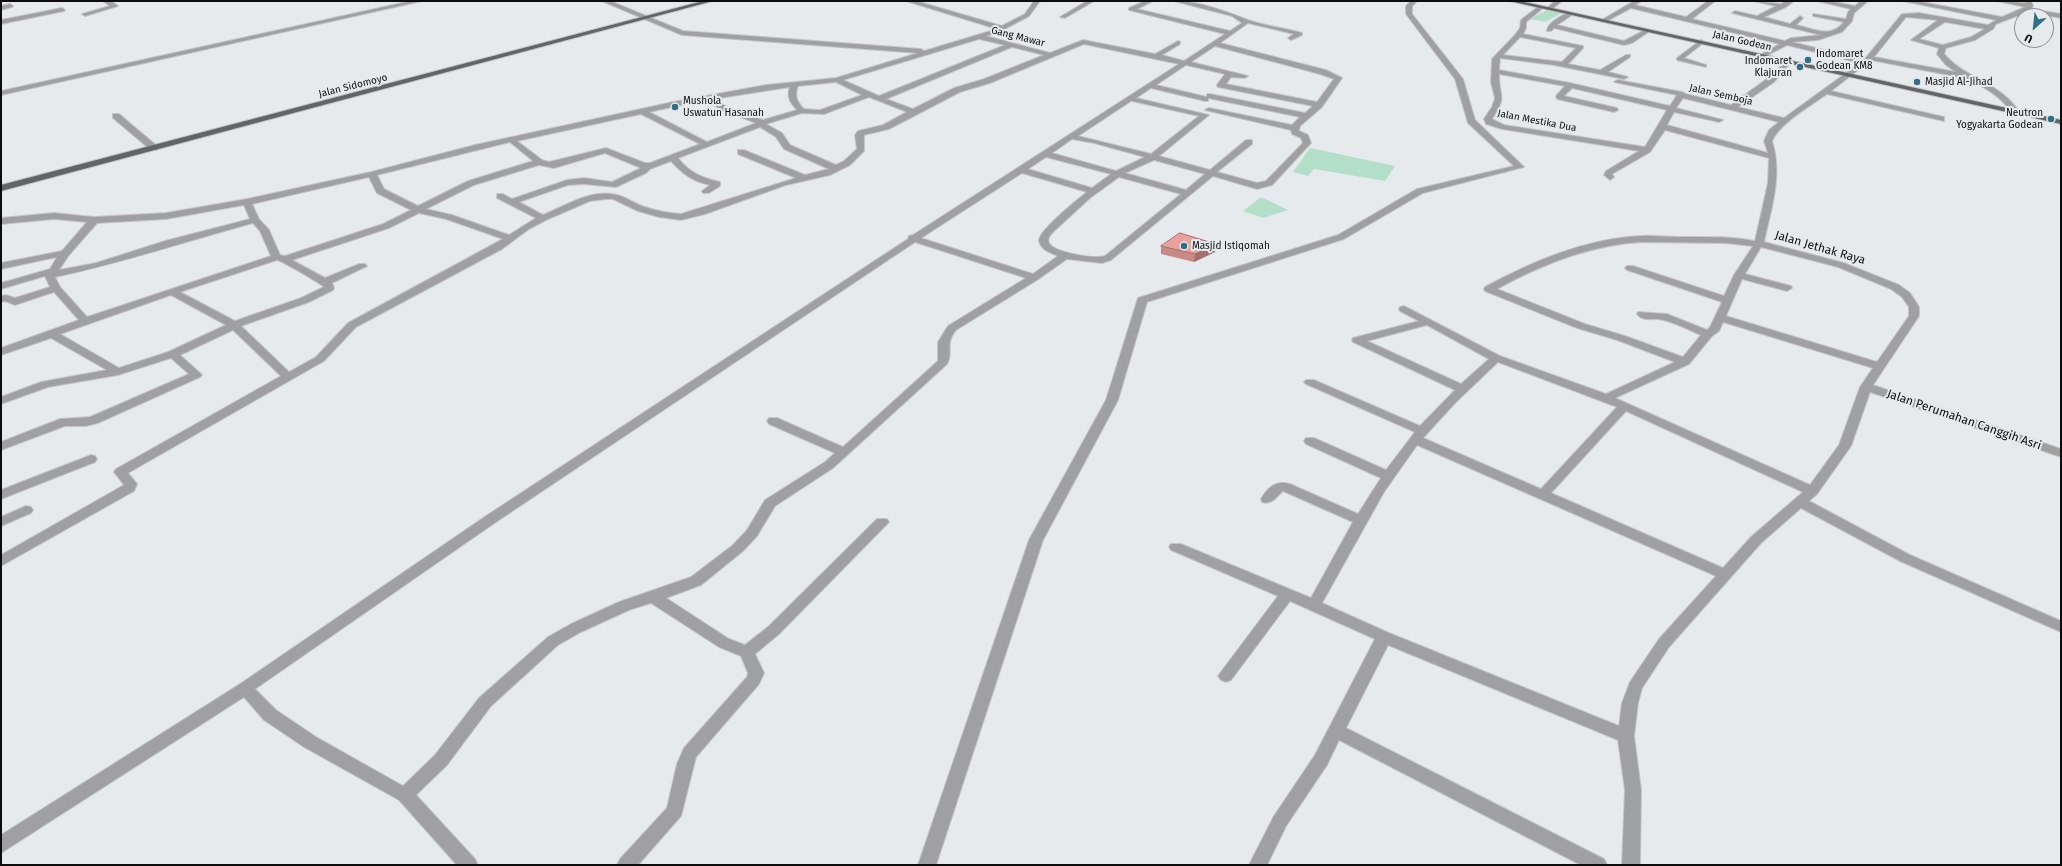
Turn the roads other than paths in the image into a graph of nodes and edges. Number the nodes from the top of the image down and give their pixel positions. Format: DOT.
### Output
graph roads {
  1 [pos="106,1"];
  2 [pos="419,1"];
  3 [pos="605,1"];
  4 [pos="909,1"];
  5 [pos="1037,1"];
  6 [pos="1091,1"];
  7 [pos="1127,1"];
  8 [pos="1150,1"];
  9 [pos="1177,1"];
  10 [pos="1414,1"];
  11 [pos="1512,1"];
  12 [pos="1559,1"];
  13 [pos="1639,1"];
  14 [pos="1700,1"];
  15 [pos="1756,1"];
  16 [pos="1791,1"];
  17 [pos="1820,1"];
  18 [pos="1865,1"];
  19 [pos="1906,1"];
  20 [pos="2000,1"];
  21 [pos="705,2"];
  22 [pos="1710,2"];
  23 [pos="1141,4"];
  24 [pos="10,6"];
  25 [pos="1630,6"];
  26 [pos="1784,6"];
  27 [pos="2028,6"];
  28 [pos="1,8"];
  29 [pos="1545,8"];
  30 [pos="1856,8"];
  31 [pos="62,10"];
  32 [pos="1735,13"];
  33 [pos="85,14"];
  34 [pos="1570,14"];
  35 [pos="1815,15"];
  36 [pos="2061,16"];
  37 [pos="1063,17"];
  38 [pos="1758,18"];
  39 [pos="1800,18"];
  40 [pos="646,19"];
  41 [pos="1688,19"];
  42 [pos="1944,19"];
  43 [pos="2001,19"];
  44 [pos="1246,21"];
  45 [pos="1603,21"];
  46 [pos="1849,21"];
  47 [pos="1,22"];
  48 [pos="1552,26"];
  49 [pos="1791,26"];
  50 [pos="1002,28"];
  51 [pos="1991,28"];
  52 [pos="1647,31"];
  53 [pos="1230,34"];
  54 [pos="1585,34"];
  55 [pos="1519,35"];
  56 [pos="1831,35"];
  57 [pos="982,37"];
  58 [pos="1291,38"];
  59 [pos="1543,38"];
  60 [pos="1701,42"];
  61 [pos="1178,43"];
  62 [pos="1784,43"];
  63 [pos="1215,44"];
  64 [pos="1011,45"];
  65 [pos="1570,45"];
  66 [pos="1270,48"];
  67 [pos="1943,48"];
  68 [pos="928,52"];
  69 [pos="1050,55"];
  70 [pos="1258,55"];
  71 [pos="1156,56"];
  72 [pos="1497,56"];
  73 [pos="1628,56"];
  74 [pos="1762,56"];
  75 [pos="1868,60"];
  76 [pos="1185,62"];
  77 [pos="1788,62"];
  78 [pos="1563,65"];
  79 [pos="1704,66"];
  80 [pos="1495,70"];
  81 [pos="1602,72"];
  82 [pos="1229,75"];
  83 [pos="1244,76"];
  84 [pos="1848,76"];
  85 [pos="1968,76"];
  86 [pos="836,80"];
  87 [pos="1618,82"];
  88 [pos="795,85"];
  89 [pos="1221,85"];
  90 [pos="1570,85"];
  91 [pos="1827,92"];
  92 [pos="1,93"];
  93 [pos="1141,93"];
  94 [pos="1605,93"];
  95 [pos="875,96"];
  96 [pos="1683,96"];
  97 [pos="707,98"];
  98 [pos="1207,98"];
  99 [pos="1195,106"];
  100 [pos="1319,106"];
  101 [pos="1732,108"];
  102 [pos="1670,109"];
  103 [pos="1614,110"];
  104 [pos="642,111"];
  105 [pos="802,111"];
  106 [pos="914,112"];
  107 [pos="1207,112"];
  108 [pos="2016,113"];
  109 [pos="116,116"];
  110 [pos="1306,116"];
  111 [pos="1941,119"];
  112 [pos="1719,120"];
  113 [pos="1785,121"];
  114 [pos="2061,122"];
  115 [pos="762,123"];
  116 [pos="1663,126"];
  117 [pos="1294,128"];
  118 [pos="1072,137"];
  119 [pos="511,139"];
  120 [pos="1249,142"];
  121 [pos="705,144"];
  122 [pos="154,148"];
  123 [pos="1647,150"];
  124 [pos="741,152"];
  125 [pos="1046,154"];
  126 [pos="671,157"];
  127 [pos="1153,157"];
  128 [pos="1773,157"];
  129 [pos="539,162"];
  130 [pos="647,167"];
  131 [pos="837,169"];
  132 [pos="1019,169"];
  133 [pos="1118,173"];
  134 [pos="372,174"];
  135 [pos="1212,174"];
  136 [pos="804,178"];
  137 [pos="1610,178"];
  138 [pos="1,188"];
  139 [pos="706,191"];
  140 [pos="1094,191"];
  141 [pos="1188,193"];
  142 [pos="500,196"];
  143 [pos="247,202"];
  144 [pos="512,202"];
  145 [pos="419,210"];
  146 [pos="543,218"];
  147 [pos="94,220"];
  148 [pos="255,220"];
  149 [pos="1,221"];
  150 [pos="912,238"];
  151 [pos="510,239"];
  152 [pos="1759,244"];
  153 [pos="65,253"];
  154 [pos="1065,256"];
  155 [pos="281,258"];
  156 [pos="1,266"];
  157 [pos="362,266"];
  158 [pos="1630,268"];
  159 [pos="52,273"];
  160 [pos="1739,275"];
  161 [pos="1034,278"];
  162 [pos="325,282"];
  163 [pos="1,286"];
  164 [pos="56,288"];
  165 [pos="1787,288"];
  166 [pos="171,291"];
  167 [pos="1,299"];
  168 [pos="1728,301"];
  169 [pos="1404,309"];
  170 [pos="1642,314"];
  171 [pos="1720,318"];
  172 [pos="85,321"];
  173 [pos="1428,322"];
  174 [pos="234,325"];
  175 [pos="52,334"];
  176 [pos="1708,334"];
  177 [pos="1,352"];
  178 [pos="172,354"];
  179 [pos="1496,358"];
  180 [pos="1685,362"];
  181 [pos="1879,366"];
  182 [pos="118,372"];
  183 [pos="287,376"];
  184 [pos="1310,382"];
  185 [pos="1866,387"];
  186 [pos="1463,389"];
  187 [pos="1606,398"];
  188 [pos="1,401"];
  189 [pos="1624,407"];
  190 [pos="773,421"];
  191 [pos="1419,435"];
  192 [pos="1310,441"];
  193 [pos="1,446"];
  194 [pos="844,452"];
  195 [pos="2061,453"];
  196 [pos="91,459"];
  197 [pos="1388,476"];
  198 [pos="1812,492"];
  199 [pos="1,494"];
  200 [pos="1544,494"];
  201 [pos="1267,499"];
  202 [pos="1799,501"];
  203 [pos="26,510"];
  204 [pos="1362,521"];
  205 [pos="1,522"];
  206 [pos="882,522"];
  207 [pos="1176,547"];
  208 [pos="1,561"];
  209 [pos="1725,574"];
  210 [pos="1286,595"];
  211 [pos="652,596"];
  212 [pos="1314,605"];
  213 [pos="2061,627"];
  214 [pos="1384,637"];
  215 [pos="747,652"];
  216 [pos="1226,676"];
  217 [pos="245,688"];
  218 [pos="1335,730"];
  219 [pos="1626,736"];
  220 [pos="405,795"];
  221 [pos="1,845"];
  222 [pos="469,865"];
  223 [pos="626,865"];
  224 [pos="927,865"];
  225 [pos="1258,865"];
  226 [pos="1598,865"];
  227 [pos="1632,865"];
  1 -- 33 [label="street"];
  2 -- 92 [label="street"];
  3 -- 40 [label="street"];
  4 -- 50 [label="street"];
  5 -- 50 [label="street"];
  6 -- 37 [label="street"];
  7 -- 23 [label="street"];
  8 -- 23 [label="street"];
  9 -- 44 [label="street"];
  10 -- 224 [label="street"];
  11 -- 29 [label="main road, Jalan Godean"];
  12 -- 29 [label="street"];
  13 -- 25 [label="street"];
  14 -- 22 [label="street"];
  15 -- 26 [label="street"];
  16 -- 26 [label="street"];
  17 -- 30 [label="street"];
  18 -- 30 [label="street"];
  19 -- 43 [label="street"];
  20 -- 27 [label="street"];
  21 -- 40 [label="main road, Jalan Sidomoyo"];
  22 -- 41 [label="street"];
  23 -- 53 [label="street"];
  24 -- 28 [label="street"];
  25 -- 41 [label="street"];
  25 -- 45 [label="street"];
  26 -- 38 [label="street"];
  27 -- 36 [label="street"];
  27 -- 43 [label="street"];
  29 -- 34 [label="main road, Jalan Godean"];
  29 -- 55 [label="street"];
  30 -- 46 [label="street"];
  31 -- 47 [label="street"];
  32 -- 38 [label="street"];
  34 -- 45 [label="main road, Jalan Godean"];
  34 -- 48 [label="street"];
  35 -- 46 [label="street"];
  38 -- 49 [label="street"];
  39 -- 49 [label="street"];
  40 -- 68 [label="street"];
  40 -- 122 [label="main road, Jalan Sidomoyo"];
  41 -- 62 [label="street"];
  42 -- 51 [label="street"];
  42 -- 67 [label="street"];
  42 -- 75 [label="street, Jalan Jethak Raya"];
  43 -- 51 [label="street"];
  44 -- 53 [label="street"];
  44 -- 58 [label="street"];
  45 -- 52 [label="main road, Jalan Godean"];
  46 -- 56 [label="street"];
  48 -- 54 [label="street"];
  48 -- 59 [label="street"];
  49 -- 56 [label="street"];
  50 -- 57 [label="street"];
  51 -- 67 [label="street"];
  52 -- 54 [label="street"];
  52 -- 60 [label="main road, Jalan Godean"];
  53 -- 63 [label="street"];
  54 -- 65 [label="street"];
  55 -- 59 [label="street"];
  55 -- 72 [label="street"];
  56 -- 62 [label="street"];
  57 -- 64 [label="street, Gang Mawar"];
  57 -- 68 [label="street"];
  59 -- 65 [label="street"];
  60 -- 74 [label="main road, Jalan Godean"];
  60 -- 79 [label="street"];
  61 -- 71 [label="street"];
  62 -- 74 [label="street"];
  62 -- 75 [label="street"];
  63 -- 70 [label="street"];
  63 -- 76 [label="street"];
  64 -- 69 [label="street, Gang Mawar"];
  64 -- 95 [label="street"];
  65 -- 78 [label="street"];
  66 -- 70 [label="street"];
  67 -- 85 [label="street"];
  68 -- 86 [label="street"];
  69 -- 71 [label="street"];
  69 -- 106 [label="street"];
  70 -- 100 [label="street"];
  71 -- 76 [label="street"];
  72 -- 78 [label="street"];
  72 -- 80 [label="street, Jalan Mestika Dua"];
  73 -- 81 [label="street"];
  74 -- 77 [label="main road, Jalan Godean"];
  75 -- 84 [label="street, Jalan Jethak Raya"];
  75 -- 85 [label="street"];
  76 -- 82 [label="street"];
  76 -- 93 [label="street"];
  77 -- 84 [label="main road, Jalan Godean"];
  77 -- 101 [label="street"];
  78 -- 81 [label="street"];
  80 -- 90 [label="street"];
  80 -- 123 [label="street, Jalan Mestika Dua"];
  81 -- 87 [label="street"];
  82 -- 83 [label="street"];
  82 -- 89 [label="street"];
  84 -- 91 [label="street, Jalan Jethak Raya"];
  84 -- 108 [label="main road, Jalan Godean"];
  85 -- 108 [label="street"];
  86 -- 88 [label="street"];
  86 -- 95 [label="street"];
  87 -- 94 [label="street"];
  87 -- 96 [label="street"];
  88 -- 97 [label="street"];
  88 -- 105 [label="street"];
  89 -- 98 [label="street"];
  89 -- 100 [label="street"];
  90 -- 94 [label="street"];
  90 -- 103 [label="street"];
  91 -- 111 [label="street"];
  91 -- 113 [label="street, Jalan Jethak Raya"];
  93 -- 98 [label="street"];
  93 -- 99 [label="street"];
  93 -- 107 [label="street"];
  93 -- 118 [label="street"];
  94 -- 102 [label="street"];
  95 -- 105 [label="street"];
  95 -- 106 [label="street"];
  96 -- 101 [label="street, Jalan Semboja"];
  96 -- 102 [label="street, Jalan Semboja"];
  97 -- 104 [label="street"];
  97 -- 115 [label="street"];
  98 -- 99 [label="street"];
  98 -- 110 [label="street"];
  99 -- 107 [label="street"];
  100 -- 110 [label="street"];
  101 -- 113 [label="street, Jalan Semboja"];
  102 -- 112 [label="street"];
  102 -- 116 [label="street, Jalan Semboja"];
  104 -- 119 [label="street"];
  104 -- 121 [label="street"];
  105 -- 115 [label="street"];
  106 -- 131 [label="street"];
  107 -- 117 [label="street"];
  107 -- 127 [label="street"];
  108 -- 114 [label="main road, Jalan Godean"];
  109 -- 122 [label="street"];
  110 -- 117 [label="street"];
  113 -- 128 [label="street, Jalan Jethak Raya"];
  115 -- 121 [label="street"];
  115 -- 131 [label="street"];
  116 -- 123 [label="street, Jalan Semboja"];
  116 -- 128 [label="street"];
  117 -- 135 [label="street"];
  118 -- 125 [label="street"];
  118 -- 127 [label="street"];
  119 -- 129 [label="street"];
  119 -- 134 [label="street"];
  120 -- 135 [label="street"];
  121 -- 126 [label="street"];
  122 -- 138 [label="main road, Jalan Sidomoyo"];
  123 -- 137 [label="street"];
  124 -- 136 [label="street"];
  125 -- 132 [label="street"];
  125 -- 133 [label="street"];
  126 -- 130 [label="street"];
  126 -- 139 [label="street"];
  127 -- 133 [label="street"];
  127 -- 135 [label="street"];
  128 -- 152 [label="street, Jalan Jethak Raya"];
  129 -- 130 [label="street"];
  129 -- 145 [label="street"];
  130 -- 144 [label="street"];
  131 -- 136 [label="street"];
  132 -- 140 [label="street"];
  132 -- 150 [label="street"];
  133 -- 140 [label="street"];
  133 -- 141 [label="street"];
  134 -- 143 [label="street"];
  134 -- 145 [label="street"];
  135 -- 141 [label="street"];
  136 -- 146 [label="street"];
  140 -- 154 [label="street"];
  141 -- 154 [label="street"];
  142 -- 144 [label="street"];
  143 -- 147 [label="street"];
  143 -- 148 [label="street"];
  144 -- 146 [label="street"];
  145 -- 151 [label="street"];
  145 -- 155 [label="street"];
  146 -- 151 [label="street"];
  147 -- 149 [label="street"];
  147 -- 153 [label="street"];
  148 -- 155 [label="street"];
  148 -- 159 [label="street"];
  150 -- 161 [label="street"];
  150 -- 217 [label="street"];
  151 -- 183 [label="street"];
  152 -- 160 [label="street"];
  152 -- 180 [label="street"];
  152 -- 181 [label="street, Jalan Jethak Raya"];
  153 -- 156 [label="street"];
  153 -- 159 [label="street"];
  154 -- 161 [label="street"];
  155 -- 162 [label="street"];
  155 -- 166 [label="street"];
  157 -- 162 [label="street"];
  158 -- 168 [label="street"];
  159 -- 163 [label="street"];
  159 -- 164 [label="street"];
  160 -- 165 [label="street"];
  160 -- 168 [label="street"];
  161 -- 194 [label="street"];
  162 -- 174 [label="street"];
  164 -- 167 [label="street"];
  164 -- 172 [label="street"];
  166 -- 172 [label="street"];
  166 -- 174 [label="street"];
  168 -- 171 [label="street"];
  169 -- 173 [label="street"];
  170 -- 176 [label="street"];
  171 -- 176 [label="street"];
  171 -- 181 [label="street"];
  172 -- 175 [label="street"];
  173 -- 179 [label="street"];
  173 -- 186 [label="street"];
  174 -- 178 [label="street"];
  174 -- 183 [label="street"];
  175 -- 177 [label="street"];
  175 -- 182 [label="street"];
  176 -- 180 [label="street"];
  178 -- 182 [label="street"];
  178 -- 193 [label="street"];
  179 -- 186 [label="street"];
  179 -- 187 [label="street"];
  180 -- 187 [label="street"];
  181 -- 185 [label="street, Jalan Jethak Raya"];
  182 -- 188 [label="street"];
  183 -- 208 [label="street"];
  184 -- 191 [label="street"];
  185 -- 195 [label="street, Jalan Perumahan Canggih Asri"];
  185 -- 198 [label="street, Jalan Jethak Raya"];
  186 -- 191 [label="street"];
  187 -- 189 [label="street"];
  189 -- 198 [label="street"];
  189 -- 200 [label="street"];
  190 -- 194 [label="street"];
  191 -- 197 [label="street"];
  191 -- 200 [label="street"];
  192 -- 197 [label="street"];
  194 -- 211 [label="street"];
  196 -- 199 [label="street"];
  197 -- 204 [label="street"];
  198 -- 202 [label="street, Jalan Jethak Raya"];
  200 -- 209 [label="street"];
  201 -- 204 [label="street"];
  202 -- 209 [label="street, Jalan Jethak Raya"];
  202 -- 213 [label="street"];
  203 -- 205 [label="street"];
  204 -- 212 [label="street"];
  206 -- 215 [label="street"];
  207 -- 210 [label="street"];
  209 -- 219 [label="street, Jalan Jethak Raya"];
  210 -- 212 [label="street"];
  210 -- 216 [label="street"];
  211 -- 215 [label="street"];
  211 -- 220 [label="street"];
  212 -- 214 [label="street"];
  214 -- 218 [label="street"];
  214 -- 219 [label="street"];
  215 -- 223 [label="street"];
  217 -- 220 [label="street"];
  217 -- 221 [label="street"];
  218 -- 225 [label="street"];
  218 -- 226 [label="street"];
  219 -- 227 [label="street, Jalan Jethak Raya"];
  220 -- 222 [label="street"];
}
